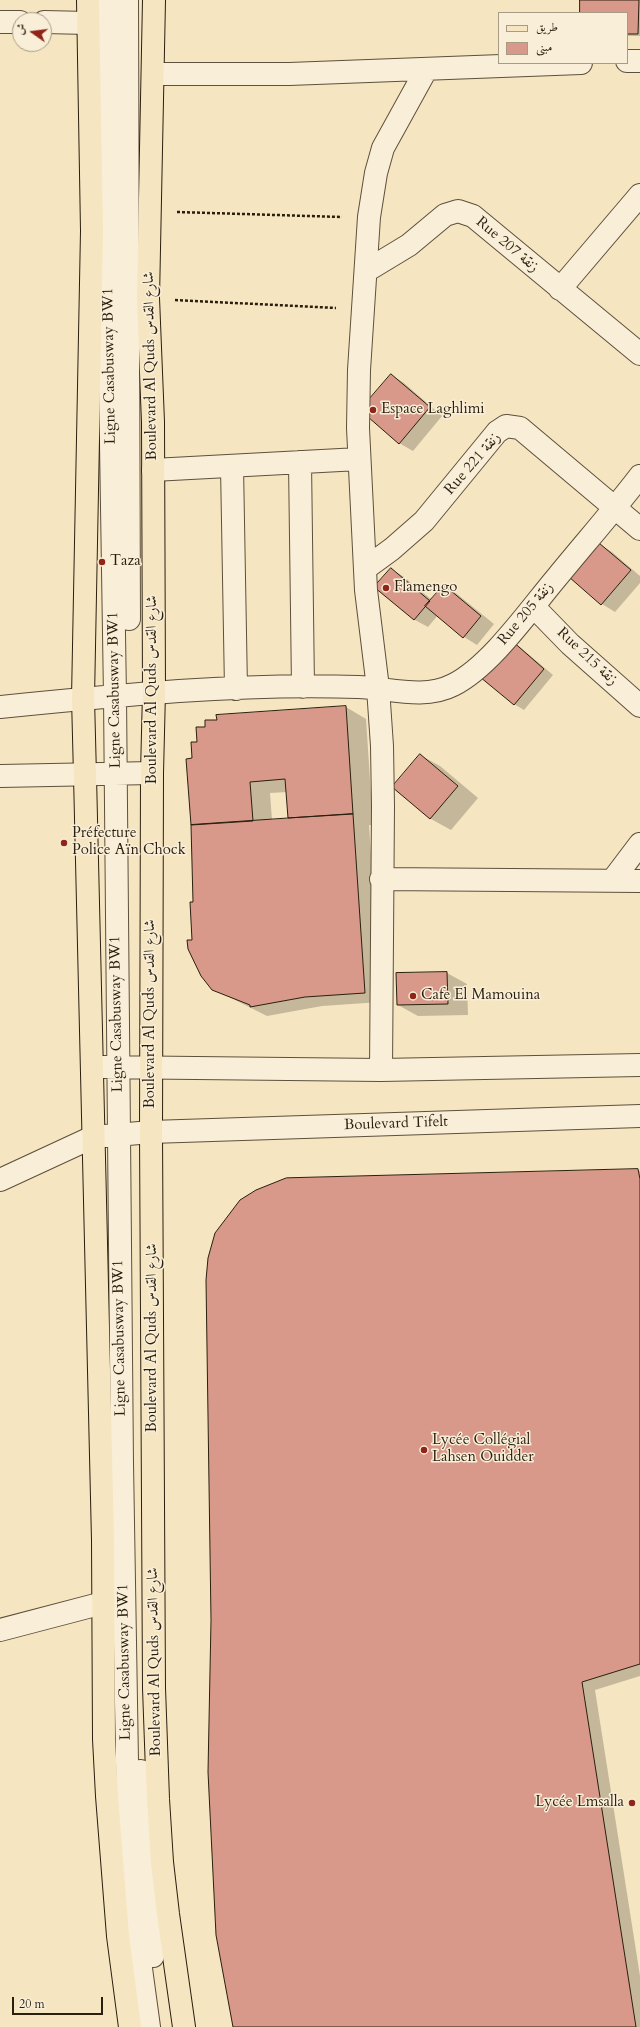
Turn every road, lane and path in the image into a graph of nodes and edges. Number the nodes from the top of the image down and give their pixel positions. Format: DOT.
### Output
graph roads {
  1 [pos="88,0"];
  2 [pos="107,0"];
  3 [pos="127,0"];
  4 [pos="154,0"];
  5 [pos="0,22"];
  6 [pos="12,22"];
  7 [pos="52,22"];
  8 [pos="88,23"];
  9 [pos="628,61"];
  10 [pos="640,61"];
  11 [pos="559,64"];
  12 [pos="426,70"];
  13 [pos="153,74"];
  14 [pos="640,195"];
  15 [pos="150,212"];
  16 [pos="369,218"];
  17 [pos="366,271"];
  18 [pos="560,289"];
  19 [pos="148,298"];
  20 [pos="363,310"];
  21 [pos="640,354"];
  22 [pos="359,459"];
  23 [pos="300,462"];
  24 [pos="232,466"];
  25 [pos="153,470"];
  26 [pos="640,476"];
  27 [pos="614,508"];
  28 [pos="640,529"];
  29 [pos="366,568"];
  30 [pos="534,607"];
  31 [pos="303,687"];
  32 [pos="378,688"];
  33 [pos="236,689"];
  34 [pos="154,692"];
  35 [pos="122,695"];
  36 [pos="83,698"];
  37 [pos="640,706"];
  38 [pos="0,708"];
  39 [pos="152,773"];
  40 [pos="123,774"];
  41 [pos="0,776"];
  42 [pos="84,776"];
  43 [pos="640,844"];
  44 [pos="381,879"];
  45 [pos="612,881"];
  46 [pos="640,881"];
  47 [pos="640,1065"];
  48 [pos="92,1067"];
  49 [pos="133,1068"];
  50 [pos="381,1070"];
  51 [pos="640,1116"];
  52 [pos="133,1134"];
  53 [pos="94,1137"];
  54 [pos="0,1180"];
  55 [pos="103,1603"];
  56 [pos="0,1630"];
  57 [pos="130,2027"];
  58 [pos="149,2027"];
  59 [pos="161,2027"];
  60 [pos="184,2027"];
  1 -- 8 [label="main road"];
  2 -- 35 [label="street, Ligne Casabusway BW1"];
  3 -- 35 [label="street, Ligne Casabusway BW1"];
  4 -- 13 [label="main road, Boulevard Al Quds شارع القدس"];
  5 -- 6 [label="street"];
  7 -- 8 [label="street"];
  8 -- 36 [label="main road"];
  9 -- 10 [label="street"];
  11 -- 12 [label="street"];
  12 -- 13 [label="street"];
  12 -- 16 [label="street"];
  13 -- 15 [label="main road, Boulevard Al Quds شارع القدس"];
  14 -- 18 [label="street"];
  15 -- 16 [label="path"];
  15 -- 19 [label="main road, Boulevard Al Quds شارع القدس"];
  16 -- 17 [label="street"];
  17 -- 18 [label="street, Rue 207 زنقة"];
  17 -- 20 [label="street"];
  18 -- 21 [label="street, Rue 207 زنقة"];
  19 -- 20 [label="path"];
  19 -- 25 [label="main road, Boulevard Al Quds شارع القدس"];
  20 -- 22 [label="street"];
  22 -- 23 [label="street"];
  22 -- 29 [label="street"];
  23 -- 24 [label="street"];
  23 -- 31 [label="street"];
  24 -- 25 [label="street"];
  24 -- 33 [label="street"];
  25 -- 34 [label="main road, Boulevard Al Quds شارع القدس"];
  26 -- 27 [label="street, Rue 205 زنقة"];
  27 -- 28 [label="street, Rue 221 زنقة"];
  27 -- 29 [label="street, Rue 221 زنقة"];
  27 -- 30 [label="street, Rue 205 زنقة"];
  29 -- 32 [label="street"];
  30 -- 32 [label="street, Rue 205 زنقة"];
  30 -- 37 [label="street, Rue 215 زنقة"];
  31 -- 32 [label="street, Rue 205 زنقة"];
  31 -- 33 [label="street, Rue 205 زنقة"];
  32 -- 44 [label="street"];
  33 -- 34 [label="street, Rue 205 زنقة"];
  34 -- 35 [label="street, Rue 205 زنقة"];
  34 -- 39 [label="main road, Boulevard Al Quds شارع القدس"];
  35 -- 36 [label="street, Rue 205 زنقة"];
  35 -- 40 [label="street, Ligne Casabusway BW1"];
  36 -- 38 [label="street, Rue 205 زنقة"];
  36 -- 42 [label="main road"];
  39 -- 40 [label="street"];
  39 -- 49 [label="main road, Boulevard Al Quds شارع القدس"];
  40 -- 42 [label="street"];
  40 -- 49 [label="street, Ligne Casabusway BW1"];
  41 -- 42 [label="street"];
  42 -- 48 [label="main road"];
  43 -- 45 [label="street"];
  44 -- 45 [label="street"];
  44 -- 50 [label="street"];
  45 -- 46 [label="street"];
  47 -- 50 [label="street"];
  48 -- 49 [label="street"];
  48 -- 53 [label="main road"];
  49 -- 50 [label="street"];
  49 -- 52 [label="main road, Boulevard Al Quds شارع القدس"];
  49 -- 52 [label="street, Ligne Casabusway BW1"];
  51 -- 52 [label="street, Boulevard Tifelt"];
  52 -- 53 [label="street, Boulevard Tifelt"];
  52 -- 58 [label="street, Ligne Casabusway BW1"];
  52 -- 59 [label="street, Ligne Casabusway BW1"];
  52 -- 60 [label="main road, Boulevard Al Quds شارع القدس"];
  53 -- 54 [label="street, Boulevard Tifelt"];
  53 -- 55 [label="main road"];
  55 -- 56 [label="street"];
  55 -- 57 [label="main road"];
}
